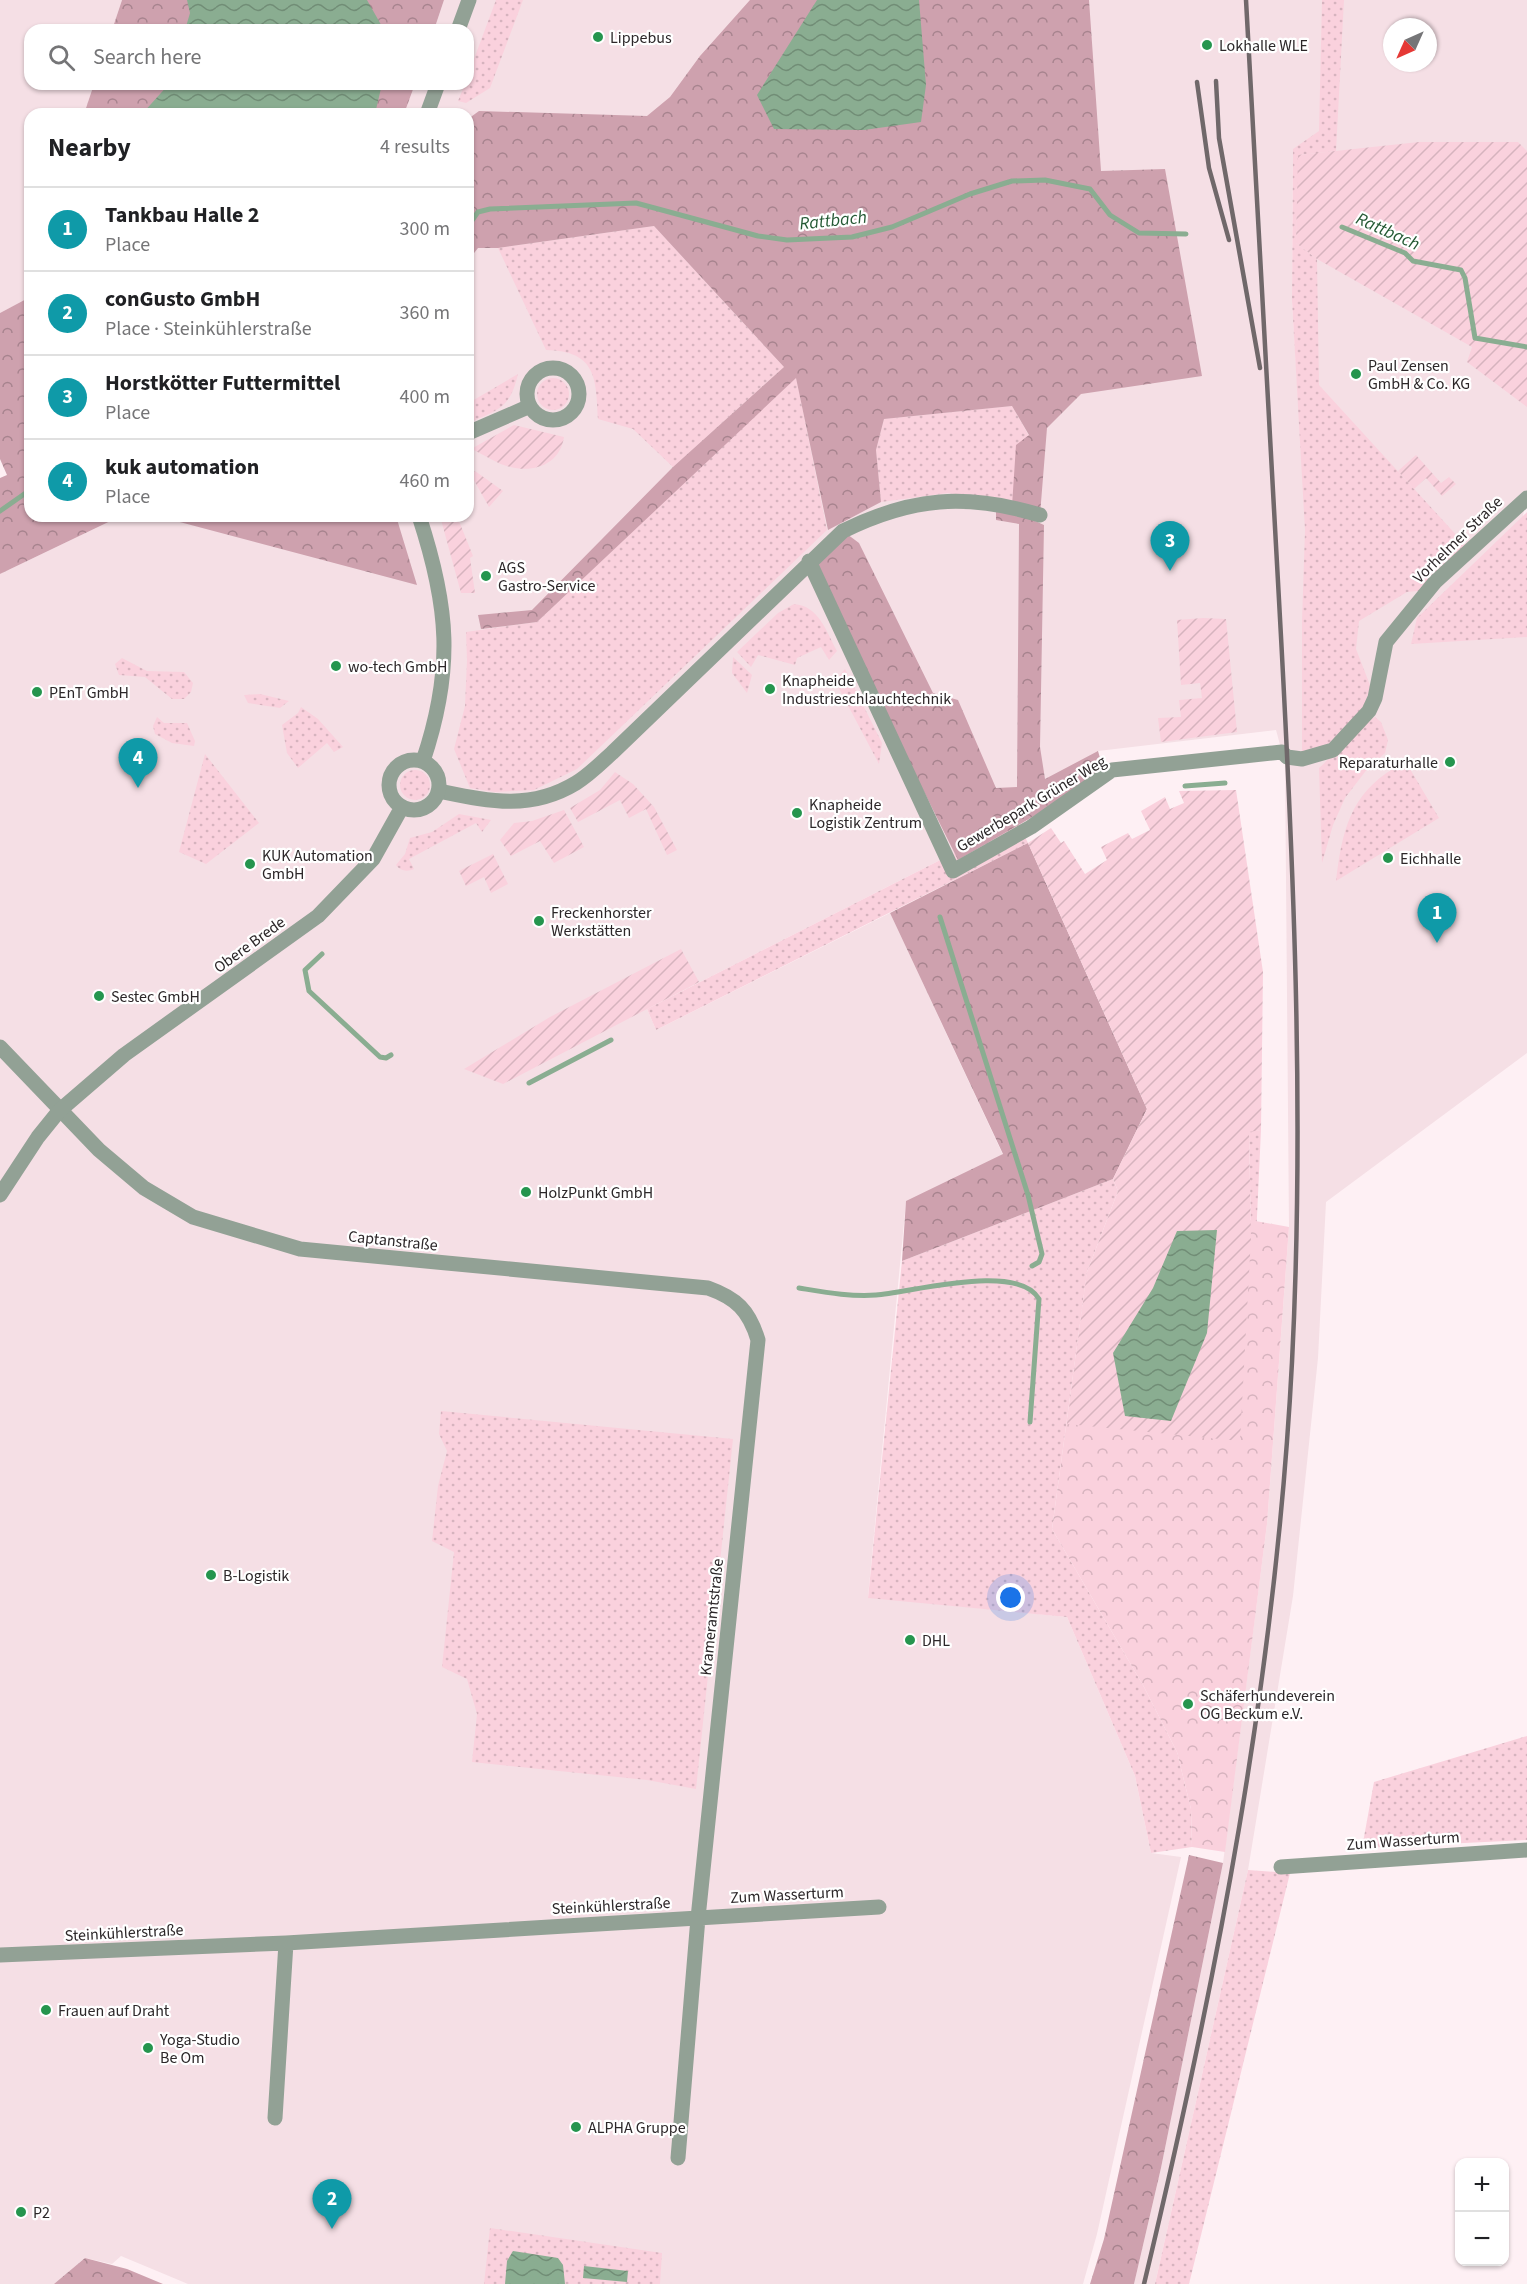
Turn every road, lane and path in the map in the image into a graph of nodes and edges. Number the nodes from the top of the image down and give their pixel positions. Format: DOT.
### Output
graph roads {
  1 [pos="470,0"];
  2 [pos="460,24"];
  3 [pos="436,90"];
  4 [pos="429,108"];
  5 [pos="530,406"];
  6 [pos="474,431"];
  7 [pos="1527,498"];
  8 [pos="1040,514"];
  9 [pos="421,522"];
  10 [pos="809,561"];
  11 [pos="1287,757"];
  12 [pos="423,761"];
  13 [pos="439,791"];
  14 [pos="402,807"];
  15 [pos="0,1047"];
  16 [pos="59,1111"];
  17 [pos="0,1196"];
  18 [pos="752,1321"];
  19 [pos="1527,1850"];
  20 [pos="1281,1867"];
  21 [pos="879,1906"];
  22 [pos="698,1918"];
  23 [pos="286,1943"];
  24 [pos="0,1955"];
  25 [pos="275,2118"];
  26 [pos="678,2158"];
  1 -- 2 [label="street"];
  3 -- 4 [label="street"];
  5 -- 6 [label="street"];
  7 -- 11 [label="street, Vorhelmer Straße"];
  8 -- 10 [label="street"];
  9 -- 12 [label="street"];
  10 -- 11 [label="street, Gewerbepark Grüner Weg"];
  10 -- 13 [label="street"];
  12 -- 13 [label="street"];
  12 -- 14 [label="street"];
  13 -- 14 [label="street"];
  14 -- 16 [label="street, Obere Brede"];
  15 -- 16 [label="street, Captanstraße"];
  16 -- 17 [label="street, Obere Brede"];
  16 -- 18 [label="street, Captanstraße"];
  18 -- 22 [label="street, Krameramtstraße"];
  19 -- 20 [label="street, Zum Wasserturm"];
  21 -- 22 [label="street, Zum Wasserturm"];
  22 -- 23 [label="street, Steinkühlerstraße"];
  22 -- 26 [label="street"];
  23 -- 24 [label="street, Steinkühlerstraße"];
  23 -- 25 [label="street"];
}
